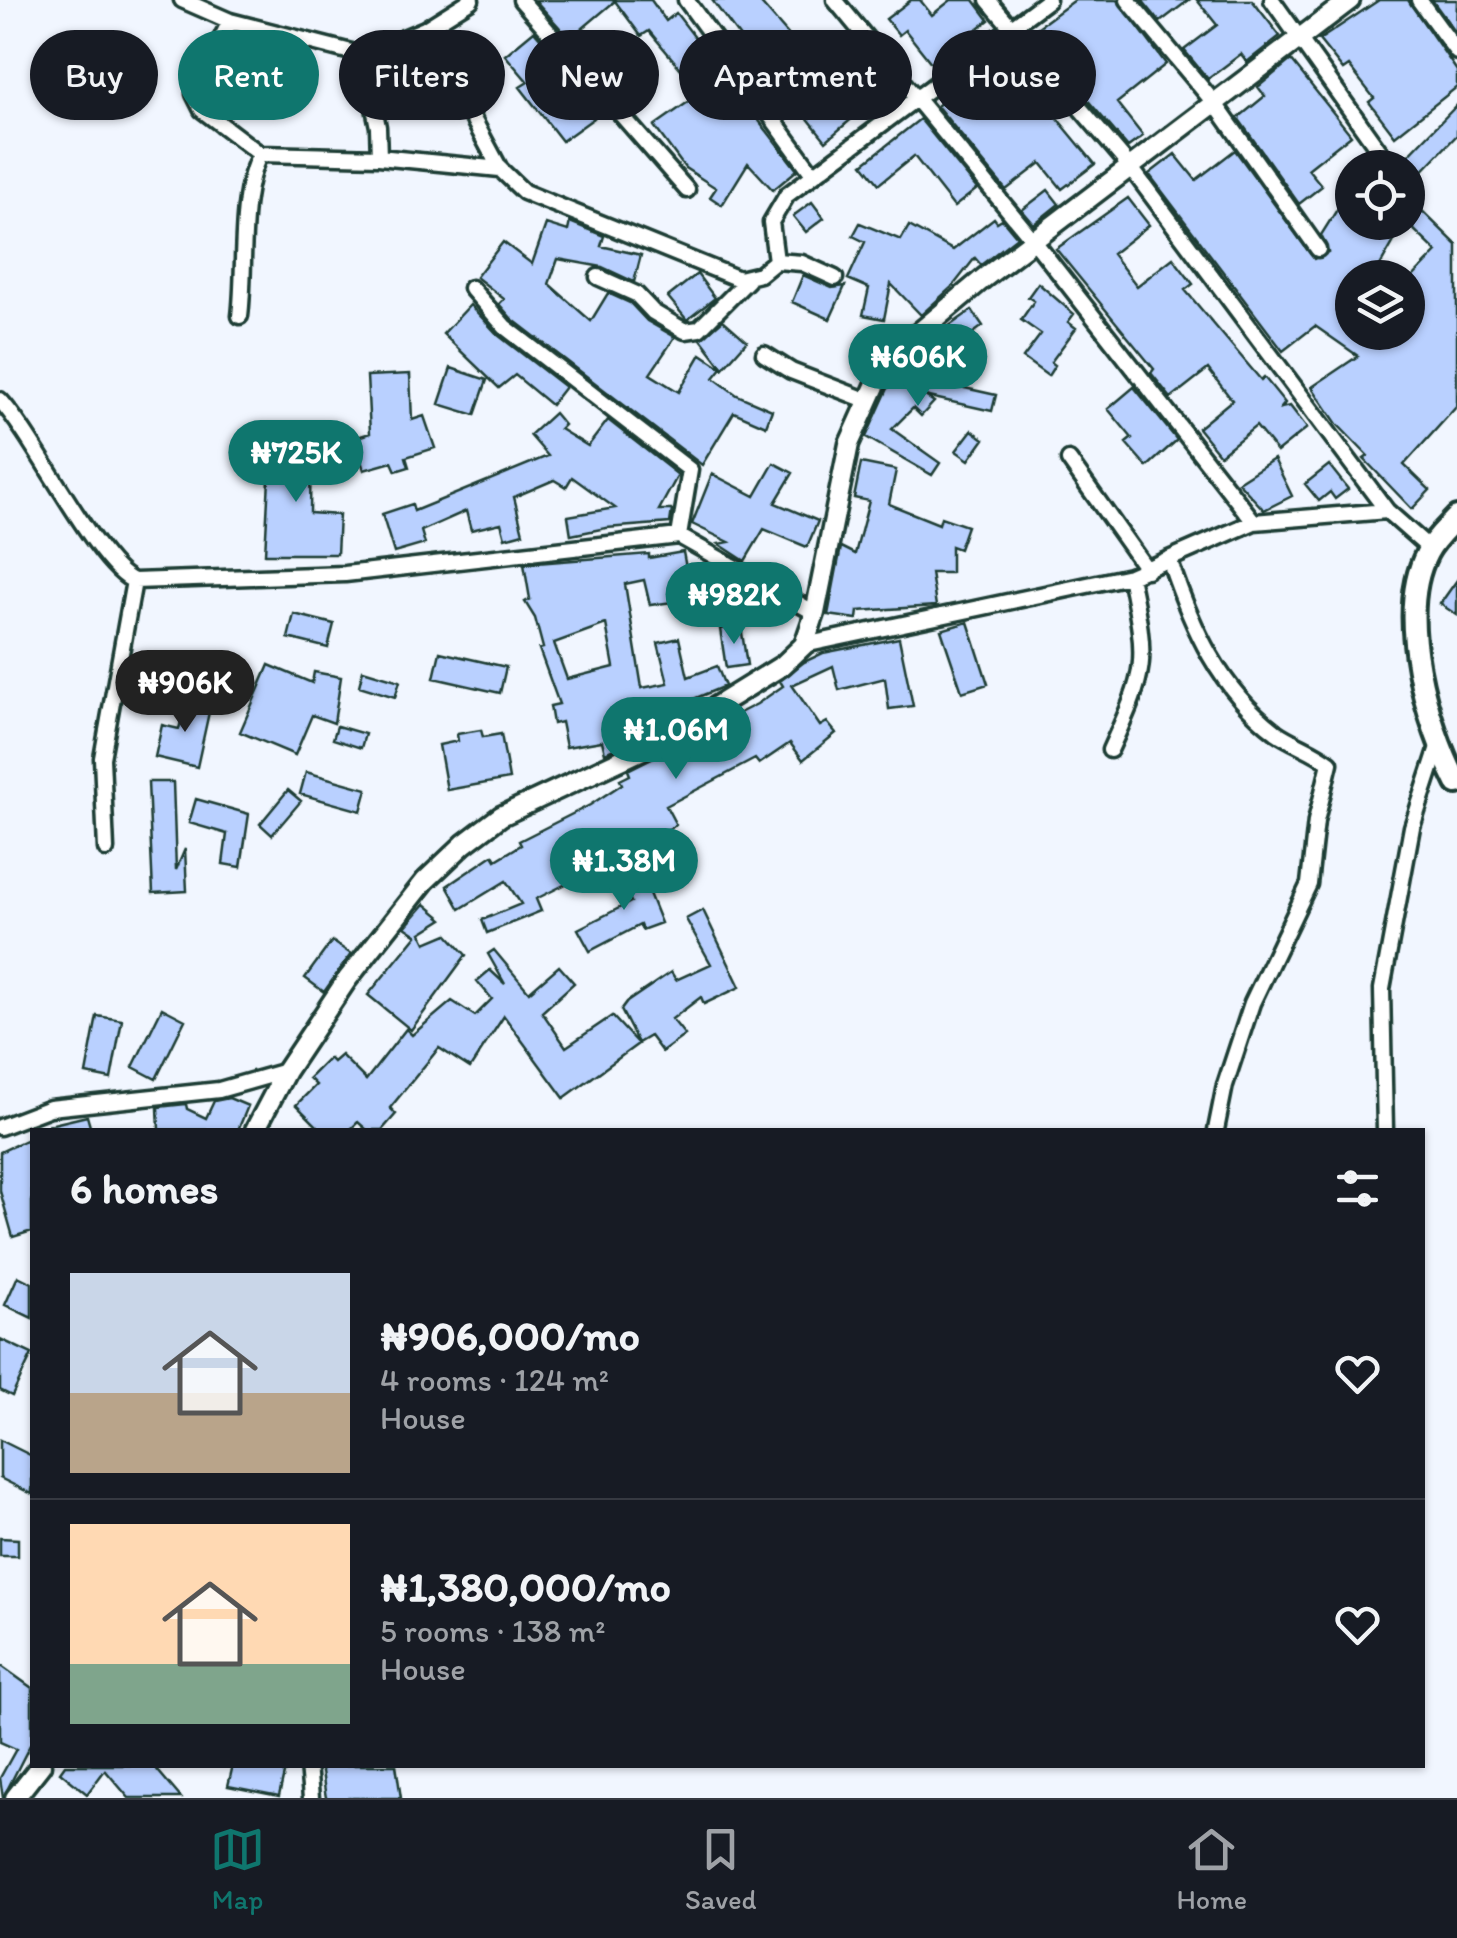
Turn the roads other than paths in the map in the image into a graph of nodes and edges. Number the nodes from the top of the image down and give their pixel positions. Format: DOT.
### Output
graph roads {
  1 [pos="182,0"];
  2 [pos="471,0"];
  3 [pos="521,0"];
  4 [pos="686,0"];
  5 [pos="835,0"];
  6 [pos="988,0"];
  7 [pos="1048,0"];
  8 [pos="1128,0"];
  9 [pos="1272,0"];
  10 [pos="1350,0"];
  11 [pos="1420,0"];
  12 [pos="230,21"];
  13 [pos="424,29"];
  14 [pos="1011,30"];
  15 [pos="1301,38"];
  16 [pos="339,49"];
  17 [pos="1457,52"];
  18 [pos="932,88"];
  19 [pos="915,100"];
  20 [pos="1216,105"];
  21 [pos="377,120"];
  22 [pos="1089,120"];
  23 [pos="1379,150"];
  24 [pos="260,154"];
  25 [pos="378,156"];
  26 [pos="1131,168"];
  27 [pos="500,170"];
  28 [pos="813,174"];
  29 [pos="687,190"];
  30 [pos="1034,241"];
  31 [pos="1318,249"];
  32 [pos="776,261"];
  33 [pos="598,276"];
  34 [pos="835,278"];
  35 [pos="748,280"];
  36 [pos="471,288"];
  37 [pos="240,316"];
  38 [pos="764,354"];
  39 [pos="0,400"];
  40 [pos="866,400"];
  41 [pos="1070,460"];
  42 [pos="1387,512"];
  43 [pos="1457,517"];
  44 [pos="1254,522"];
  45 [pos="678,536"];
  46 [pos="1430,548"];
  47 [pos="1170,562"];
  48 [pos="1147,570"];
  49 [pos="1130,576"];
  50 [pos="134,581"];
  51 [pos="816,613"];
  52 [pos="804,646"];
  53 [pos="1438,747"];
  54 [pos="1110,750"];
  55 [pos="1457,783"];
  56 [pos="106,849"];
  57 [pos="286,1071"];
  58 [pos="0,1128"];
  59 [pos="256,1128"];
  60 [pos="1216,1128"];
  61 [pos="1385,1128"];
  62 [pos="39,1768"];
  63 [pos="308,1768"];
  64 [pos="15,1798"];
  65 [pos="311,1798"];
  1 -- 12 [label="street"];
  2 -- 13 [label="street"];
  3 -- 29 [label="street"];
  4 -- 28 [label="street"];
  5 -- 19 [label="street"];
  6 -- 14 [label="street"];
  7 -- 14 [label="street"];
  8 -- 20 [label="street"];
  9 -- 15 [label="street"];
  10 -- 15 [label="street"];
  11 -- 17 [label="street"];
  12 -- 16 [label="street"];
  12 -- 24 [label="street"];
  13 -- 27 [label="street"];
  15 -- 20 [label="street"];
  15 -- 23 [label="street"];
  18 -- 19 [label="street"];
  19 -- 28 [label="street"];
  19 -- 30 [label="street"];
  20 -- 26 [label="street"];
  20 -- 31 [label="street"];
  21 -- 25 [label="street"];
  22 -- 26 [label="street"];
  24 -- 25 [label="street"];
  24 -- 37 [label="street"];
  25 -- 27 [label="street"];
  26 -- 30 [label="street"];
  26 -- 42 [label="street"];
  27 -- 35 [label="street"];
  28 -- 32 [label="street"];
  30 -- 40 [label="street"];
  30 -- 44 [label="street"];
  32 -- 34 [label="street"];
  32 -- 35 [label="street"];
  33 -- 35 [label="street"];
  36 -- 45 [label="street"];
  38 -- 40 [label="street"];
  39 -- 50 [label="street"];
  40 -- 51 [label="street"];
  41 -- 48 [label="street"];
  42 -- 44 [label="street"];
  42 -- 46 [label="street"];
  43 -- 46 [label="main road"];
  44 -- 47 [label="street"];
  45 -- 50 [label="street"];
  45 -- 51 [label="street"];
  46 -- 53 [label="main road"];
  47 -- 48 [label="street"];
  47 -- 60 [label="street"];
  48 -- 49 [label="street"];
  49 -- 52 [label="street"];
  49 -- 54 [label="street"];
  50 -- 56 [label="street"];
  51 -- 52 [label="street"];
  52 -- 57 [label="street"];
  53 -- 55 [label="main road"];
  53 -- 61 [label="street"];
  57 -- 58 [label="street"];
  57 -- 59 [label="street"];
  62 -- 64 [label="street"];
  63 -- 65 [label="street"];
}
